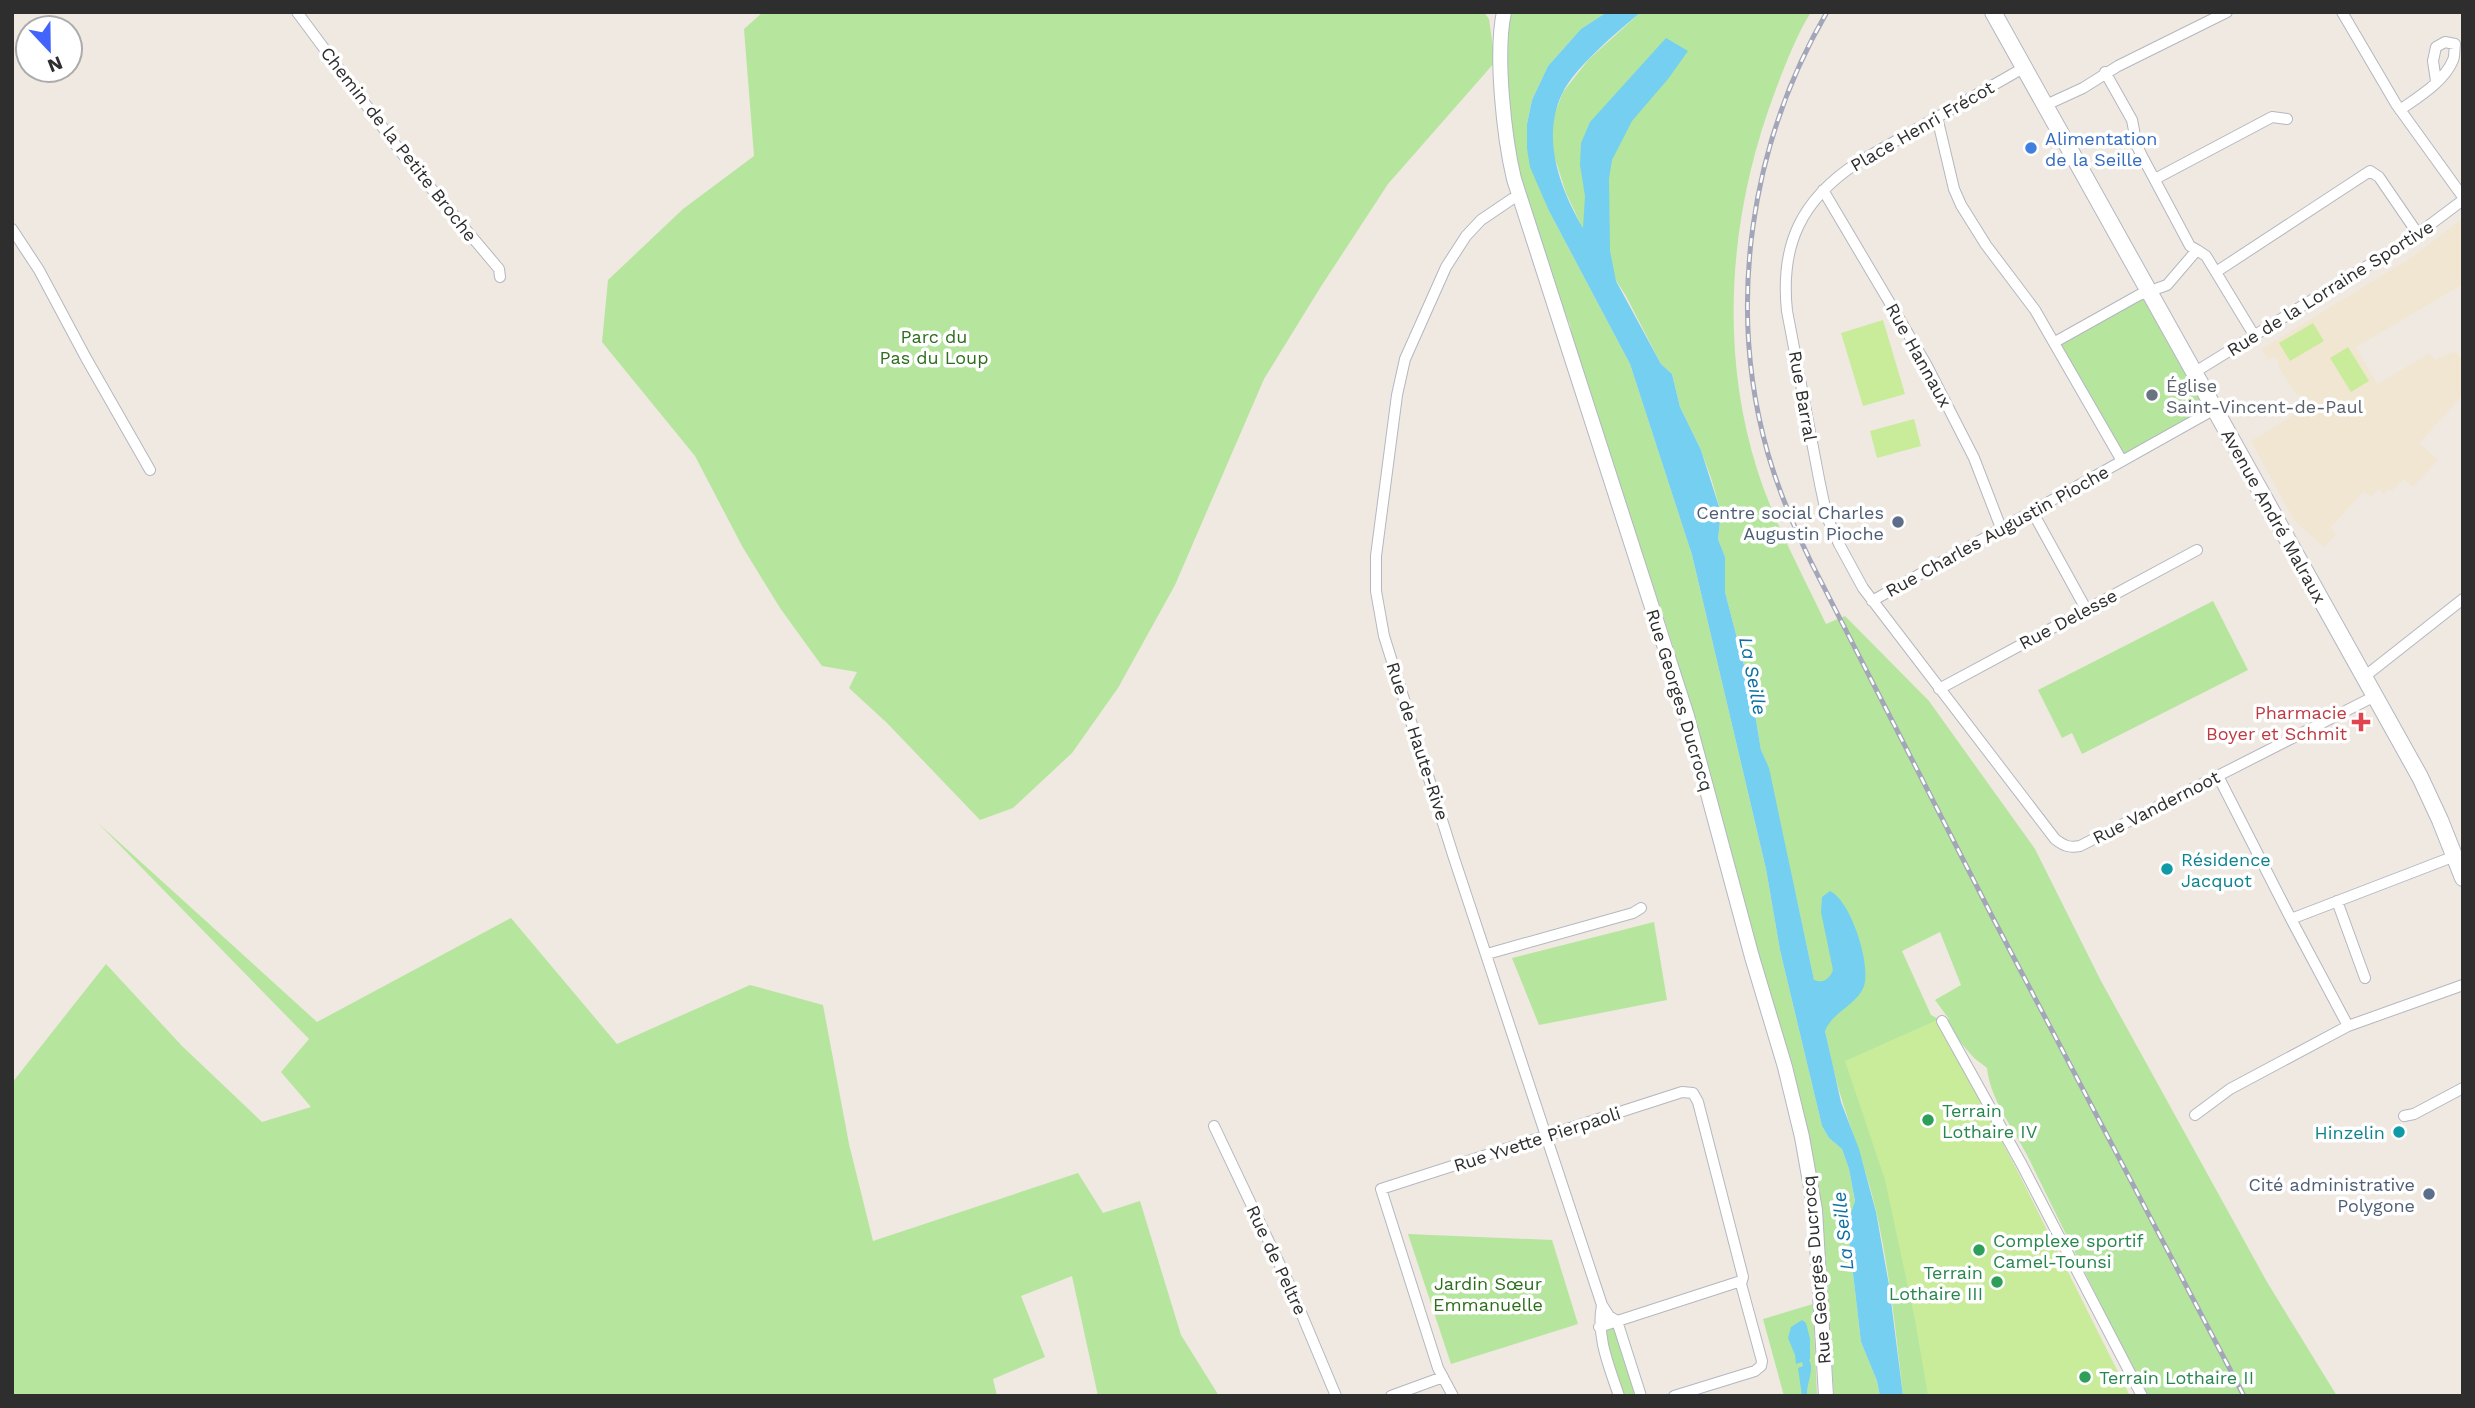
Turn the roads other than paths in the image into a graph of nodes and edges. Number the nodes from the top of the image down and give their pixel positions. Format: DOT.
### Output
graph roads {
  1 [pos="297,12"];
  2 [pos="1504,12"];
  3 [pos="1993,12"];
  4 [pos="2227,12"];
  5 [pos="2342,12"];
  6 [pos="2025,67"];
  7 [pos="2105,72"];
  8 [pos="2436,81"];
  9 [pos="2046,105"];
  10 [pos="2400,110"];
  11 [pos="1937,117"];
  12 [pos="2287,119"];
  13 [pos="2155,179"];
  14 [pos="1823,190"];
  15 [pos="1518,197"];
  16 [pos="2463,198"];
  17 [pos="12,229"];
  18 [pos="2418,234"];
  19 [pos="2197,250"];
  20 [pos="2216,272"];
  21 [pos="500,277"];
  22 [pos="2150,293"];
  23 [pos="2254,335"];
  24 [pos="2055,342"];
  25 [pos="2194,372"];
  26 [pos="2215,409"];
  27 [pos="2122,461"];
  28 [pos="150,470"];
  29 [pos="2032,511"];
  30 [pos="2001,528"];
  31 [pos="2197,550"];
  32 [pos="2463,599"];
  33 [pos="1872,601"];
  34 [pos="2086,609"];
  35 [pos="2364,677"];
  36 [pos="1939,689"];
  37 [pos="2375,696"];
  38 [pos="2218,776"];
  39 [pos="2455,856"];
  40 [pos="2463,878"];
  41 [pos="2337,901"];
  42 [pos="1641,908"];
  43 [pos="2291,919"];
  44 [pos="1487,954"];
  45 [pos="2365,978"];
  46 [pos="2463,985"];
  47 [pos="1942,1021"];
  48 [pos="2347,1026"];
  49 [pos="2463,1088"];
  50 [pos="2195,1115"];
  51 [pos="2404,1115"];
  52 [pos="1214,1126"];
  53 [pos="1548,1136"];
  54 [pos="1741,1281"];
  55 [pos="1602,1306"];
  56 [pos="1617,1321"];
  57 [pos="1599,1327"];
  58 [pos="1443,1377"];
  59 [pos="1336,1396"];
  60 [pos="1391,1396"];
  61 [pos="1453,1396"];
  62 [pos="1619,1396"];
  63 [pos="1641,1396"];
  64 [pos="1674,1396"];
  65 [pos="1826,1396"];
  66 [pos="2142,1396"];
  1 -- 21 [label="street, Chemin de la Petite Broche"];
  2 -- 15 [label="street, Rue Georges Ducrocq"];
  3 -- 6 [label="main road, Avenue André Malraux"];
  4 -- 7 [label="street"];
  5 -- 10 [label="street"];
  6 -- 9 [label="main road, Avenue André Malraux"];
  6 -- 11 [label="street, Place Henri Frécot"];
  7 -- 9 [label="street"];
  7 -- 13 [label="street"];
  8 -- 10 [label="street"];
  9 -- 22 [label="main road, Avenue André Malraux"];
  10 -- 16 [label="street"];
  11 -- 14 [label="street, Place Henri Frécot"];
  11 -- 24 [label="street"];
  12 -- 13 [label="street"];
  13 -- 19 [label="street"];
  14 -- 30 [label="street, Rue Hannaux"];
  14 -- 33 [label="street, Rue Barral"];
  15 -- 44 [label="street, Rue de Haute-Rive"];
  15 -- 65 [label="street, Rue Georges Ducrocq"];
  16 -- 18 [label="street, Rue de la Lorraine Sportive"];
  17 -- 28 [label="street"];
  18 -- 20 [label="street"];
  18 -- 23 [label="street, Rue de la Lorraine Sportive"];
  19 -- 20 [label="street"];
  19 -- 22 [label="street"];
  20 -- 23 [label="street"];
  22 -- 24 [label="street"];
  22 -- 25 [label="main road, Avenue André Malraux"];
  23 -- 25 [label="street, Rue de la Lorraine Sportive"];
  24 -- 27 [label="street"];
  25 -- 26 [label="main road, Avenue André Malraux"];
  26 -- 27 [label="street, Rue Charles Augustin Pioche"];
  26 -- 35 [label="main road, Avenue André Malraux"];
  27 -- 29 [label="street, Rue Charles Augustin Pioche"];
  29 -- 30 [label="street, Rue Charles Augustin Pioche"];
  29 -- 34 [label="street"];
  30 -- 33 [label="street, Rue Charles Augustin Pioche"];
  31 -- 34 [label="street, Rue Delesse"];
  32 -- 35 [label="street"];
  33 -- 36 [label="street, Rue Vandernoot"];
  34 -- 36 [label="street, Rue Delesse"];
  35 -- 37 [label="main road, Avenue André Malraux"];
  36 -- 38 [label="street, Rue Vandernoot"];
  37 -- 38 [label="street, Rue Vandernoot"];
  37 -- 39 [label="main road, Avenue André Malraux"];
  38 -- 43 [label="street"];
  39 -- 40 [label="main road, Avenue André Malraux"];
  39 -- 41 [label="street"];
  41 -- 43 [label="street"];
  41 -- 45 [label="street"];
  42 -- 44 [label="street"];
  43 -- 48 [label="street"];
  44 -- 53 [label="street, Rue de Haute-Rive"];
  46 -- 48 [label="street"];
  47 -- 66 [label="street"];
  48 -- 50 [label="street"];
  49 -- 51 [label="street"];
  52 -- 59 [label="street, Rue de Peltre"];
  53 -- 54 [label="street, Rue Yvette Pierpaoli"];
  53 -- 55 [label="street, Rue de Haute-Rive"];
  53 -- 58 [label="street, Rue Yvette Pierpaoli"];
  54 -- 56 [label="street"];
  54 -- 64 [label="street"];
  55 -- 56 [label="street, Rue de Haute-Rive"];
  55 -- 57 [label="street, Rue de Haute-Rive"];
  56 -- 57 [label="street"];
  56 -- 63 [label="street, Rue de Haute-Rive"];
  57 -- 62 [label="street, Rue de Haute-Rive"];
  58 -- 60 [label="street"];
  58 -- 61 [label="street"];
}
